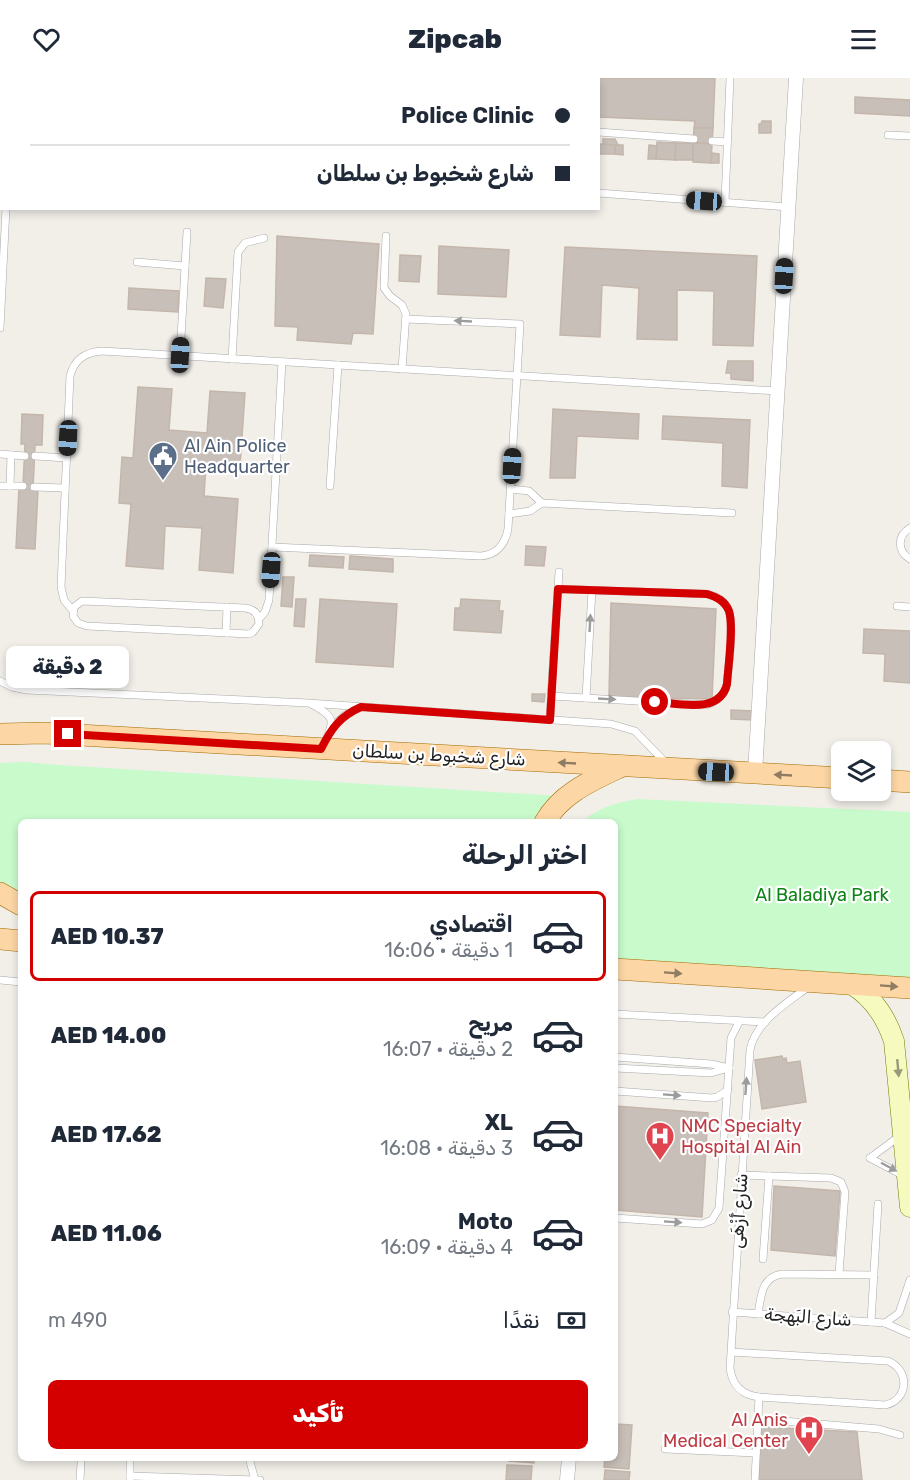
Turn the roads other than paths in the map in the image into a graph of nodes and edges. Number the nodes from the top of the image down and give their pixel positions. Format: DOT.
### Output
graph roads {
  1 [pos="730,78"];
  2 [pos="796,78"];
  3 [pos="600,132"];
  4 [pos="888,135"];
  5 [pos="910,136"];
  6 [pos="694,139"];
  7 [pos="712,141"];
  8 [pos="727,142"];
  9 [pos="600,193"];
  10 [pos="725,202"];
  11 [pos="788,207"];
  12 [pos="6,210"];
  13 [pos="187,232"];
  14 [pos="386,236"];
  15 [pos="264,238"];
  16 [pos="137,262"];
  17 [pos="185,266"];
  18 [pos="406,319"];
  19 [pos="0,328"];
  20 [pos="180,355"];
  21 [pos="232,359"];
  22 [pos="282,362"];
  23 [pos="338,365"];
  24 [pos="402,369"];
  25 [pos="517,376"];
  26 [pos="777,392"];
  27 [pos="0,454"];
  28 [pos="11,455"];
  29 [pos="25,456"];
  30 [pos="35,456"];
  31 [pos="67,458"];
  32 [pos="0,486"];
  33 [pos="10,486"];
  34 [pos="24,486"];
  35 [pos="330,486"];
  36 [pos="34,487"];
  37 [pos="65,488"];
  38 [pos="511,489"];
  39 [pos="542,503"];
  40 [pos="732,513"];
  41 [pos="510,514"];
  42 [pos="910,528"];
  43 [pos="272,547"];
  44 [pos="910,559"];
  45 [pos="559,572"];
  46 [pos="558,589"];
  47 [pos="592,590"];
  48 [pos="897,606"];
  49 [pos="227,607"];
  50 [pos="910,607"];
  51 [pos="73,611"];
  52 [pos="259,619"];
  53 [pos="226,633"];
  54 [pos="0,681"];
  55 [pos="551,696"];
  56 [pos="586,698"];
  57 [pos="308,703"];
  58 [pos="361,707"];
  59 [pos="550,720"];
  60 [pos="0,725"];
  61 [pos="332,727"];
  62 [pos="44,733"];
  63 [pos="0,734"];
  64 [pos="321,749"];
  65 [pos="622,766"];
  66 [pos="671,769"];
  67 [pos="755,774"];
  68 [pos="831,777"];
  69 [pos="891,781"];
  70 [pos="910,782"];
  71 [pos="547,819"];
  72 [pos="0,893"];
  73 [pos="18,903"];
  74 [pos="0,939"];
  75 [pos="18,941"];
  76 [pos="618,969"];
  77 [pos="0,980"];
  78 [pos="18,982"];
  79 [pos="815,982"];
  80 [pos="851,984"];
  81 [pos="910,988"];
  82 [pos="618,1014"];
  83 [pos="739,1022"];
  84 [pos="765,1022"];
  85 [pos="618,1058"];
  86 [pos="618,1068"];
  87 [pos="729,1068"];
  88 [pos="728,1090"];
  89 [pos="618,1091"];
  90 [pos="907,1134"];
  91 [pos="741,1175"];
  92 [pos="769,1176"];
  93 [pos="907,1178"];
  94 [pos="878,1204"];
  95 [pos="910,1207"];
  96 [pos="618,1218"];
  97 [pos="763,1259"];
  98 [pos="838,1275"];
  99 [pos="874,1275"];
  100 [pos="910,1280"];
  101 [pos="732,1312"];
  102 [pos="758,1314"];
  103 [pos="871,1322"];
  104 [pos="885,1323"];
  105 [pos="910,1334"];
  106 [pos="731,1352"];
  107 [pos="759,1397"];
  108 [pos="759,1419"];
  109 [pos="900,1435"];
  110 [pos="665,1449"];
  111 [pos="756,1453"];
  112 [pos="130,1461"];
  113 [pos="250,1461"];
  114 [pos="569,1461"];
  115 [pos="81,1463"];
  116 [pos="130,1478"];
  117 [pos="80,1480"];
  118 [pos="255,1480"];
  119 [pos="260,1480"];
  120 [pos="567,1480"];
  121 [pos="755,1480"];
  1 -- 8 [label="lane"];
  2 -- 11 [label="street"];
  3 -- 6 [label="lane"];
  4 -- 5 [label="lane"];
  7 -- 8 [label="lane"];
  8 -- 10 [label="lane"];
  9 -- 10 [label="lane"];
  10 -- 11 [label="lane"];
  11 -- 26 [label="street"];
  12 -- 19 [label="lane"];
  13 -- 17 [label="lane"];
  14 -- 18 [label="lane"];
  15 -- 21 [label="lane"];
  16 -- 17 [label="lane"];
  17 -- 20 [label="lane"];
  18 -- 24 [label="lane"];
  25 -- 18 [label="lane, one-way"];
  20 -- 21 [label="lane"];
  20 -- 31 [label="lane"];
  21 -- 22 [label="lane"];
  22 -- 23 [label="lane"];
  22 -- 43 [label="lane"];
  23 -- 24 [label="lane"];
  23 -- 35 [label="lane"];
  24 -- 25 [label="lane"];
  25 -- 26 [label="lane"];
  25 -- 38 [label="lane"];
  26 -- 67 [label="street"];
  27 -- 28 [label="lane"];
  28 -- 29 [label="lane"];
  28 -- 33 [label="lane"];
  30 -- 31 [label="lane"];
  31 -- 37 [label="lane"];
  32 -- 33 [label="lane"];
  33 -- 34 [label="lane"];
  36 -- 37 [label="lane"];
  37 -- 51 [label="lane"];
  38 -- 39 [label="lane"];
  38 -- 41 [label="lane"];
  39 -- 40 [label="lane"];
  39 -- 41 [label="lane"];
  41 -- 43 [label="lane"];
  42 -- 44 [label="lane"];
  43 -- 52 [label="lane"];
  45 -- 46 [label="lane"];
  46 -- 47 [label="lane"];
  46 -- 55 [label="lane"];
  56 -- 47 [label="lane, one-way"];
  56 -- 47 [label="lane, one-way"];
  48 -- 50 [label="lane"];
  49 -- 51 [label="lane"];
  49 -- 52 [label="lane"];
  49 -- 53 [label="lane"];
  51 -- 53 [label="lane"];
  52 -- 53 [label="lane"];
  54 -- 57 [label="lane"];
  55 -- 56 [label="lane"];
  55 -- 59 [label="lane"];
  57 -- 58 [label="lane"];
  57 -- 61 [label="lane"];
  58 -- 59 [label="lane"];
  58 -- 61 [label="lane"];
  59 -- 66 [label="lane"];
  60 -- 62 [label="main road"];
  61 -- 64 [label="lane"];
  62 -- 63 [label="main road, شارع شخبوط بن سلطان"];
  62 -- 64 [label="main road, شارع شخبوط بن سلطان"];
  65 -- 64 [label="main road, شارع شخبوط بن سلطان, one-way"];
  65 -- 66 [label="main road, شارع شخبوط بن سلطان"];
  65 -- 71 [label="main road"];
  66 -- 67 [label="main road, شارع شخبوط بن سلطان"];
  68 -- 67 [label="main road, شارع شخبوط بن سلطان, one-way"];
  69 -- 70 [label="main road"];
  72 -- 73 [label="main road"];
  74 -- 75 [label="main road"];
  76 -- 79 [label="main road, one-way"];
  77 -- 78 [label="lane"];
  79 -- 80 [label="main road"];
  79 -- 84 [label="lane, شارع أَزْهَى"];
  80 -- 81 [label="main road, one-way"];
  80 -- 90 [label="main road, one-way"];
  82 -- 83 [label="lane"];
  83 -- 84 [label="lane"];
  83 -- 87 [label="lane"];
  91 -- 84 [label="lane, شارع أَزْهَى, one-way"];
  85 -- 87 [label="lane"];
  86 -- 87 [label="lane"];
  87 -- 88 [label="lane"];
  89 -- 88 [label="lane, one-way"];
  96 -- 88 [label="lane, one-way"];
  90 -- 93 [label="main road"];
  90 -- 93 [label="lane, one-way"];
  91 -- 92 [label="lane"];
  91 -- 101 [label="lane, شارع أَزْهَى"];
  92 -- 97 [label="lane"];
  92 -- 98 [label="lane"];
  93 -- 95 [label="main road"];
  94 -- 99 [label="lane"];
  98 -- 99 [label="lane"];
  98 -- 102 [label="lane"];
  99 -- 103 [label="lane"];
  100 -- 104 [label="lane"];
  101 -- 102 [label="lane, شارع البَهجة"];
  101 -- 106 [label="lane, شارع أَزْهَى"];
  102 -- 103 [label="lane, شارع البَهجة"];
  103 -- 104 [label="lane, شارع البَهجة"];
  104 -- 105 [label="lane, شارع البَهجة"];
  106 -- 107 [label="lane, شارع أَزْهَى"];
  106 -- 107 [label="lane"];
  107 -- 108 [label="lane"];
  108 -- 109 [label="lane"];
  108 -- 111 [label="lane"];
  110 -- 111 [label="lane"];
  111 -- 121 [label="lane"];
  112 -- 116 [label="lane"];
  113 -- 118 [label="lane"];
  114 -- 120 [label="street"];
  115 -- 117 [label="lane"];
  116 -- 118 [label="lane"];
  118 -- 119 [label="lane"];
}
